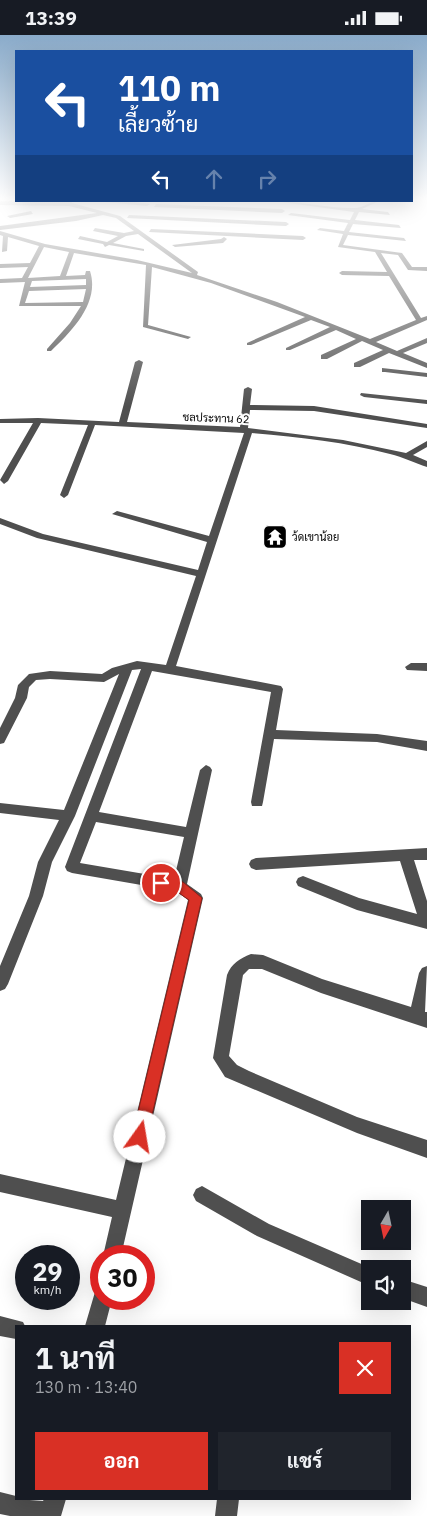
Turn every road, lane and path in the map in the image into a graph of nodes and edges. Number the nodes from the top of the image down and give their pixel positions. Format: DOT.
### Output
graph roads {
  1 [pos="32,268"];
  2 [pos="66,268"];
  3 [pos="149,268"];
  4 [pos="163,268"];
  5 [pos="189,268"];
  6 [pos="387,268"];
  7 [pos="409,268"];
  8 [pos="427,269"];
  9 [pos="342,273"];
  10 [pos="390,274"];
  11 [pos="193,275"];
  12 [pos="62,278"];
  13 [pos="27,280"];
  14 [pos="0,281"];
  15 [pos="90,287"];
  16 [pos="26,289"];
  17 [pos="85,304"];
  18 [pos="309,318"];
  19 [pos="427,318"];
  20 [pos="420,321"];
  21 [pos="334,328"];
  22 [pos="188,337"];
  23 [pos="361,339"];
  24 [pos="427,340"];
  25 [pos="370,342"];
  26 [pos="249,344"];
  27 [pos="288,349"];
  28 [pos="49,350"];
  29 [pos="393,352"];
  30 [pos="324,357"];
  31 [pos="139,361"];
  32 [pos="357,365"];
  33 [pos="427,365"];
  34 [pos="385,370"];
  35 [pos="427,375"];
  36 [pos="248,389"];
  37 [pos="364,395"];
  38 [pos="427,402"];
  39 [pos="246,408"];
  40 [pos="38,420"];
  41 [pos="0,421"];
  42 [pos="92,424"];
  43 [pos="122,425"];
  44 [pos="427,426"];
  45 [pos="246,430"];
  46 [pos="427,443"];
  47 [pos="408,455"];
  48 [pos="427,464"];
  49 [pos="4,481"];
  50 [pos="64,495"];
  51 [pos="117,514"];
  52 [pos="0,521"];
  53 [pos="212,540"];
  54 [pos="202,574"];
  55 [pos="148,666"];
  56 [pos="411,667"];
  57 [pos="427,667"];
  58 [pos="127,668"];
  59 [pos="170,669"];
  60 [pos="270,734"];
  61 [pos="0,739"];
  62 [pos="427,746"];
  63 [pos="206,770"];
  64 [pos="257,801"];
  65 [pos="0,808"];
  66 [pos="68,816"];
  67 [pos="91,816"];
  68 [pos="192,833"];
  69 [pos="427,854"];
  70 [pos="405,855"];
  71 [pos="256,863"];
  72 [pos="302,882"];
  73 [pos="179,886"];
  74 [pos="427,922"];
  75 [pos="427,973"];
  76 [pos="0,984"];
  77 [pos="421,1019"];
  78 [pos="427,1149"];
  79 [pos="0,1183"];
  80 [pos="202,1195"];
  81 [pos="122,1210"];
  82 [pos="114,1245"];
  83 [pos="361,1273"];
  84 [pos="411,1291"];
  85 [pos="427,1297"];
  86 [pos="99,1310"];
  87 [pos="95,1325"];
  88 [pos="0,1326"];
  89 [pos="15,1329"];
  90 [pos="228,1500"];
  91 [pos="0,1503"];
  92 [pos="52,1509"];
  93 [pos="226,1516"];
  1 -- 13 [label="street"];
  2 -- 12 [label="street"];
  3 -- 22 [label="street"];
  4 -- 11 [label="street"];
  5 -- 11 [label="street"];
  6 -- 10 [label="street"];
  7 -- 8 [label="street"];
  9 -- 10 [label="street"];
  10 -- 20 [label="street"];
  11 -- 18 [label="street"];
  12 -- 13 [label="street"];
  12 -- 15 [label="street"];
  13 -- 14 [label="street"];
  13 -- 16 [label="street"];
  15 -- 16 [label="street"];
  15 -- 17 [label="street"];
  16 -- 17 [label="street"];
  17 -- 28 [label="street"];
  18 -- 21 [label="street"];
  18 -- 26 [label="street"];
  19 -- 20 [label="street"];
  20 -- 25 [label="street"];
  21 -- 23 [label="street"];
  21 -- 27 [label="street"];
  23 -- 25 [label="street"];
  23 -- 30 [label="street"];
  24 -- 29 [label="street"];
  25 -- 29 [label="street"];
  29 -- 32 [label="street"];
  29 -- 33 [label="street"];
  31 -- 43 [label="street"];
  34 -- 35 [label="street"];
  36 -- 39 [label="street"];
  37 -- 38 [label="street"];
  39 -- 44 [label="street"];
  39 -- 45 [label="street"];
  40 -- 41 [label="street, ชลประทาน 62"];
  40 -- 42 [label="street, ชลประทาน 62"];
  40 -- 49 [label="street"];
  42 -- 43 [label="street, ชลประทาน 62"];
  42 -- 50 [label="street"];
  43 -- 45 [label="street, ชลประทาน 62"];
  45 -- 47 [label="street, ชลประทาน 62"];
  45 -- 53 [label="street"];
  46 -- 47 [label="street"];
  47 -- 48 [label="street, ชลประทาน 62"];
  51 -- 53 [label="street"];
  52 -- 54 [label="street"];
  53 -- 54 [label="street"];
  54 -- 59 [label="street"];
  55 -- 58 [label="street"];
  55 -- 59 [label="street"];
  55 -- 67 [label="street"];
  56 -- 57 [label="street"];
  58 -- 61 [label="street"];
  58 -- 66 [label="street"];
  59 -- 60 [label="street"];
  60 -- 62 [label="street"];
  60 -- 64 [label="street"];
  63 -- 68 [label="street"];
  65 -- 66 [label="street"];
  66 -- 76 [label="street"];
  67 -- 68 [label="street"];
  67 -- 73 [label="street"];
  68 -- 73 [label="street"];
  69 -- 70 [label="street"];
  70 -- 71 [label="street"];
  70 -- 74 [label="street"];
  72 -- 74 [label="street"];
  73 -- 81 [label="street"];
  75 -- 77 [label="street"];
  77 -- 78 [label="street"];
  79 -- 81 [label="street"];
  80 -- 83 [label="street"];
  81 -- 82 [label="street"];
  84 -- 85 [label="street"];
  86 -- 87 [label="street"];
  88 -- 89 [label="street"];
  90 -- 93 [label="street"];
  91 -- 92 [label="street"];
}
